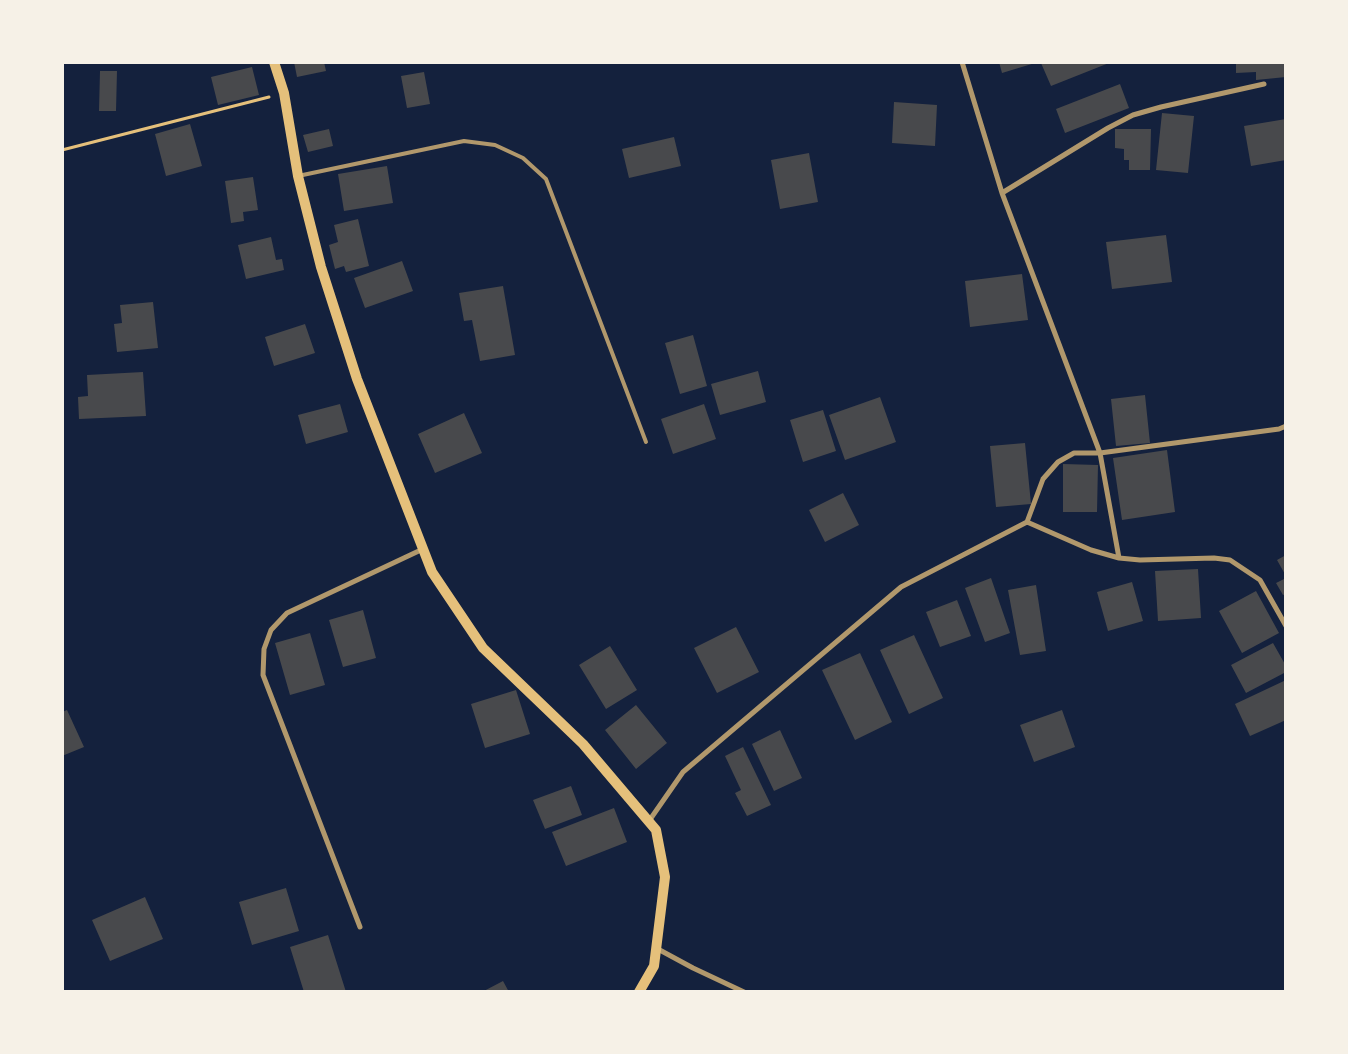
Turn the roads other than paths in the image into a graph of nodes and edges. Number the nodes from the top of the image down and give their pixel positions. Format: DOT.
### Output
graph roads {
  1 [pos="274,62"];
  2 [pos="962,62"];
  3 [pos="1264,84"];
  4 [pos="298,176"];
  5 [pos="1002,193"];
  6 [pos="1286,426"];
  7 [pos="646,442"];
  8 [pos="1100,453"];
  9 [pos="1027,522"];
  10 [pos="423,549"];
  11 [pos="1120,558"];
  12 [pos="1286,626"];
  13 [pos="649,821"];
  14 [pos="360,927"];
  15 [pos="656,948"];
  16 [pos="639,992"];
  17 [pos="744,992"];
  1 -- 4 [label="main road"];
  2 -- 5 [label="street"];
  3 -- 5 [label="street"];
  4 -- 7 [label="lane"];
  4 -- 10 [label="main road"];
  5 -- 8 [label="street"];
  6 -- 8 [label="street"];
  8 -- 9 [label="street"];
  8 -- 11 [label="street"];
  9 -- 11 [label="street"];
  9 -- 13 [label="street"];
  10 -- 13 [label="main road"];
  10 -- 14 [label="street"];
  11 -- 12 [label="street"];
  13 -- 15 [label="main road"];
  15 -- 16 [label="main road"];
  15 -- 17 [label="street"];
}
